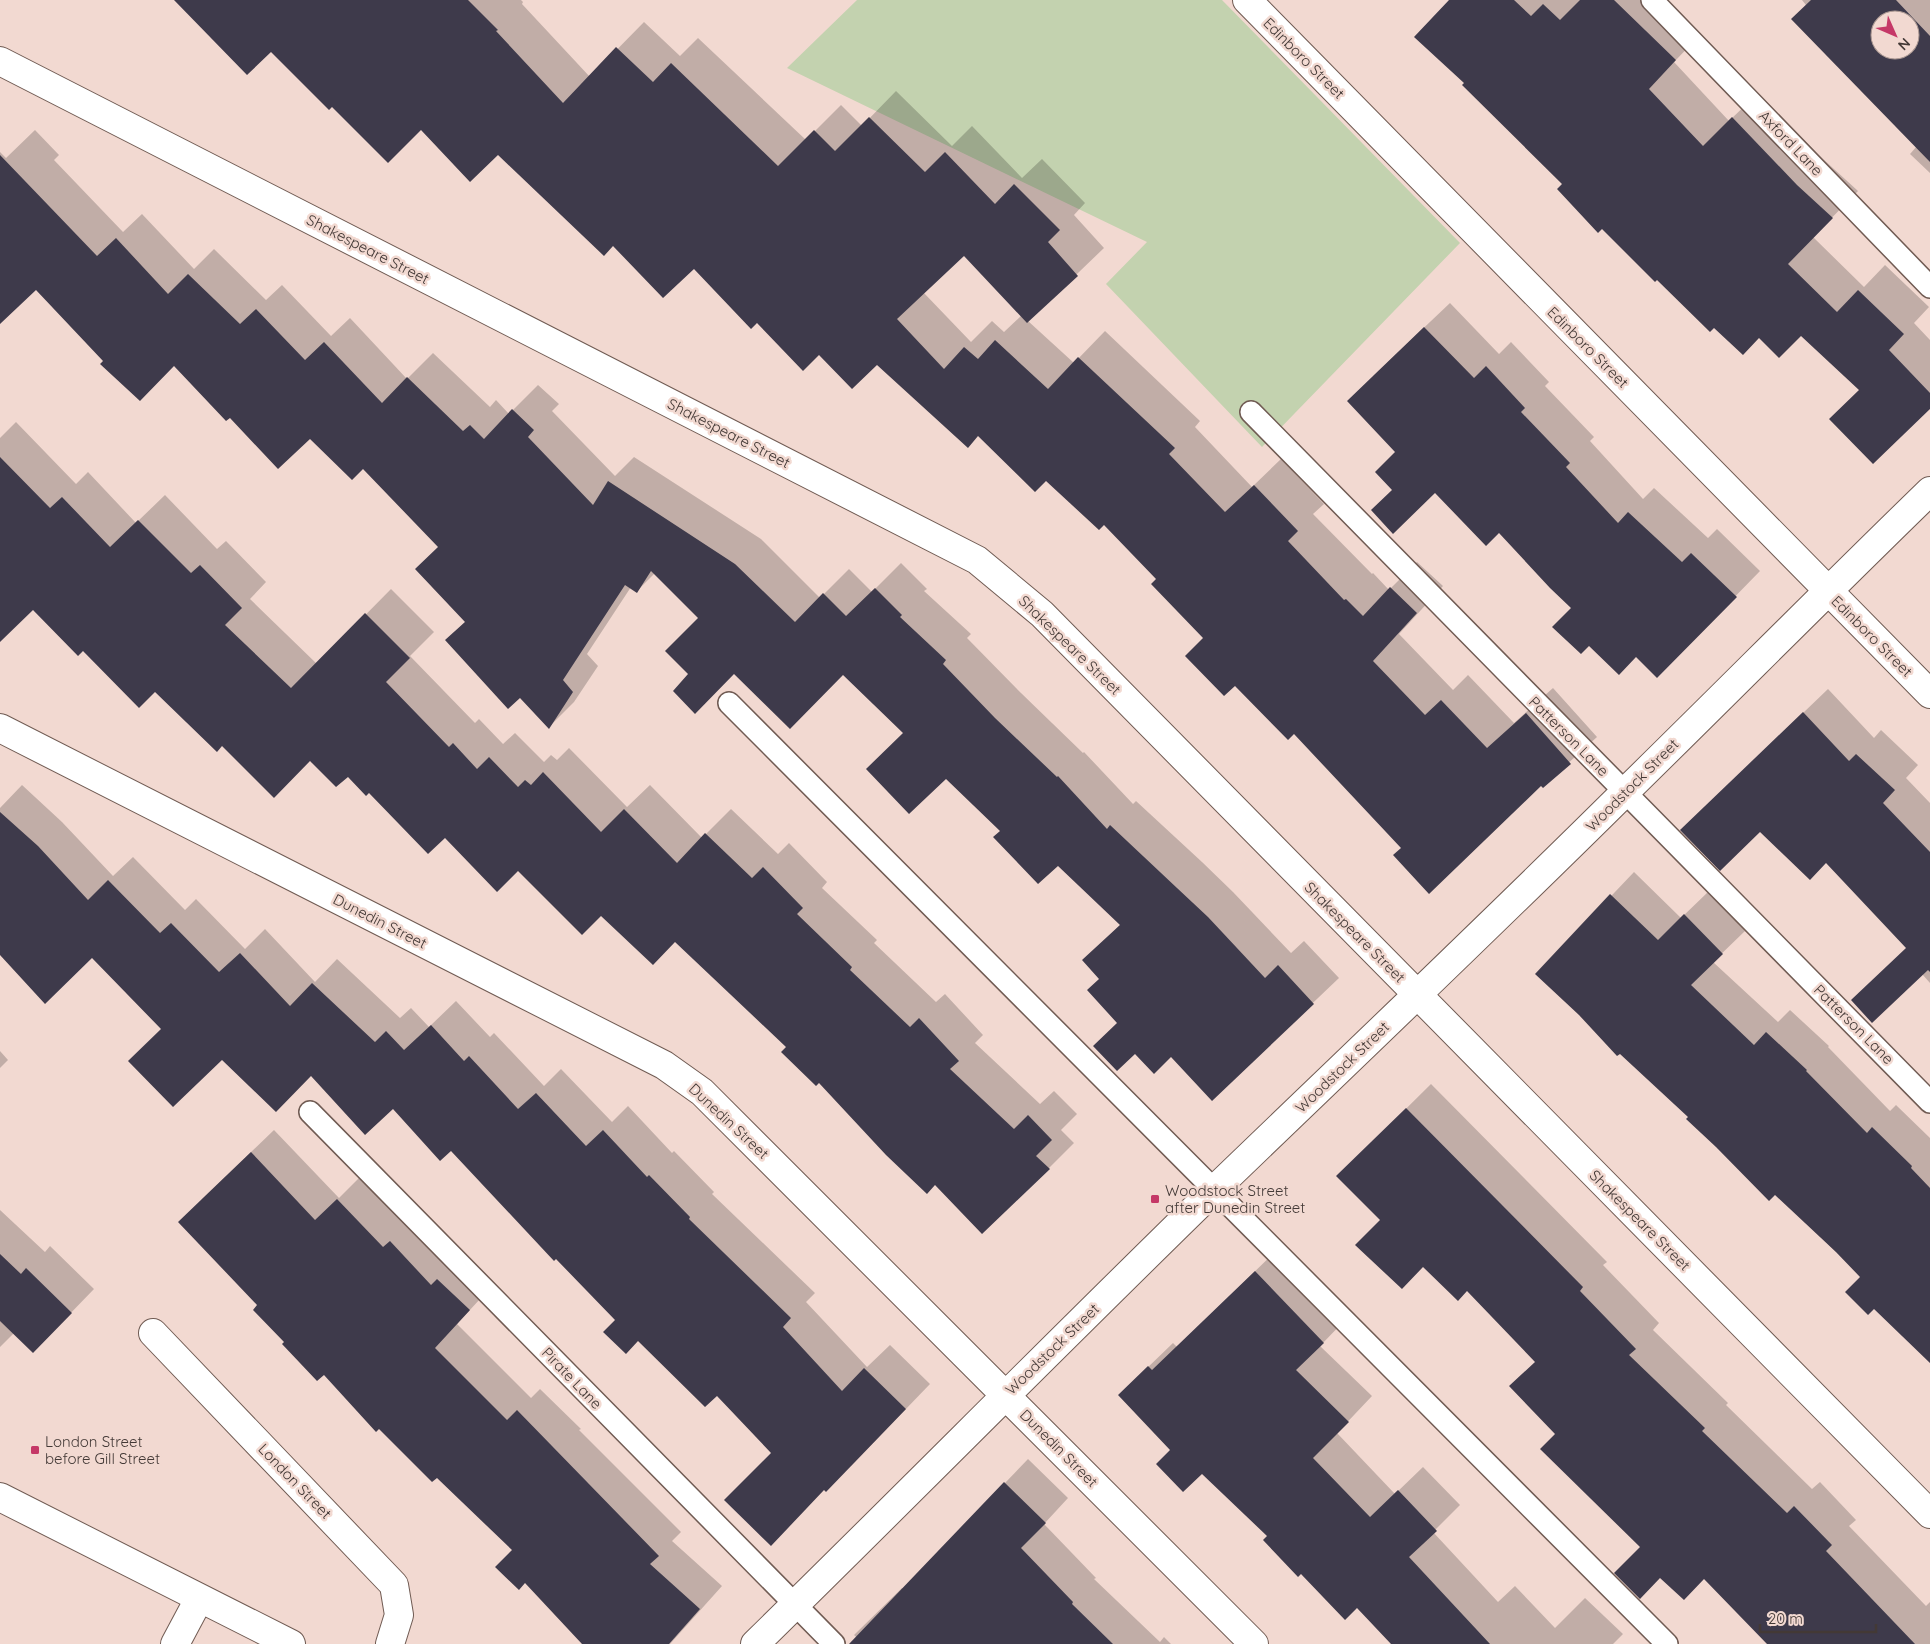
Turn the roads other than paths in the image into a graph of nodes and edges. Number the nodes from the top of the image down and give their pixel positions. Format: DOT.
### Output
graph roads {
  1 [pos="1247,0"];
  2 [pos="1652,0"];
  3 [pos="0,61"];
  4 [pos="1930,287"];
  5 [pos="1251,412"];
  6 [pos="1930,491"];
  7 [pos="1827,590"];
  8 [pos="1930,694"];
  9 [pos="729,703"];
  10 [pos="0,728"];
  11 [pos="1625,792"];
  12 [pos="1417,996"];
  13 [pos="1930,1102"];
  14 [pos="310,1112"];
  15 [pos="1214,1191"];
  16 [pos="153,1333"];
  17 [pos="1006,1394"];
  18 [pos="0,1497"];
  19 [pos="1930,1514"];
  20 [pos="199,1599"];
  21 [pos="795,1605"];
  22 [pos="175,1644"];
  23 [pos="291,1644"];
  24 [pos="390,1644"];
  25 [pos="755,1644"];
  26 [pos="834,1644"];
  27 [pos="1254,1644"];
  28 [pos="1667,1644"];
  1 -- 7 [label="street, Edinboro Street"];
  2 -- 4 [label="lane, Axford Lane"];
  3 -- 12 [label="street, Shakespeare Street"];
  5 -- 11 [label="lane, Patterson Lane"];
  6 -- 7 [label="street, Woodstock Street"];
  7 -- 8 [label="street, Edinboro Street"];
  7 -- 11 [label="street, Woodstock Street"];
  9 -- 15 [label="lane"];
  10 -- 17 [label="street, Dunedin Street"];
  11 -- 12 [label="street, Woodstock Street"];
  11 -- 13 [label="lane, Patterson Lane"];
  12 -- 15 [label="street, Woodstock Street"];
  12 -- 19 [label="street, Shakespeare Street"];
  14 -- 21 [label="lane, Pirate Lane"];
  15 -- 17 [label="street, Woodstock Street"];
  15 -- 28 [label="lane"];
  16 -- 24 [label="street, London Street"];
  17 -- 21 [label="street, Woodstock Street"];
  17 -- 27 [label="street, Dunedin Street"];
  18 -- 20 [label="street"];
  20 -- 22 [label="street"];
  20 -- 23 [label="street"];
  21 -- 25 [label="street, Woodstock Street"];
  21 -- 26 [label="lane, Pirate Lane"];
}
